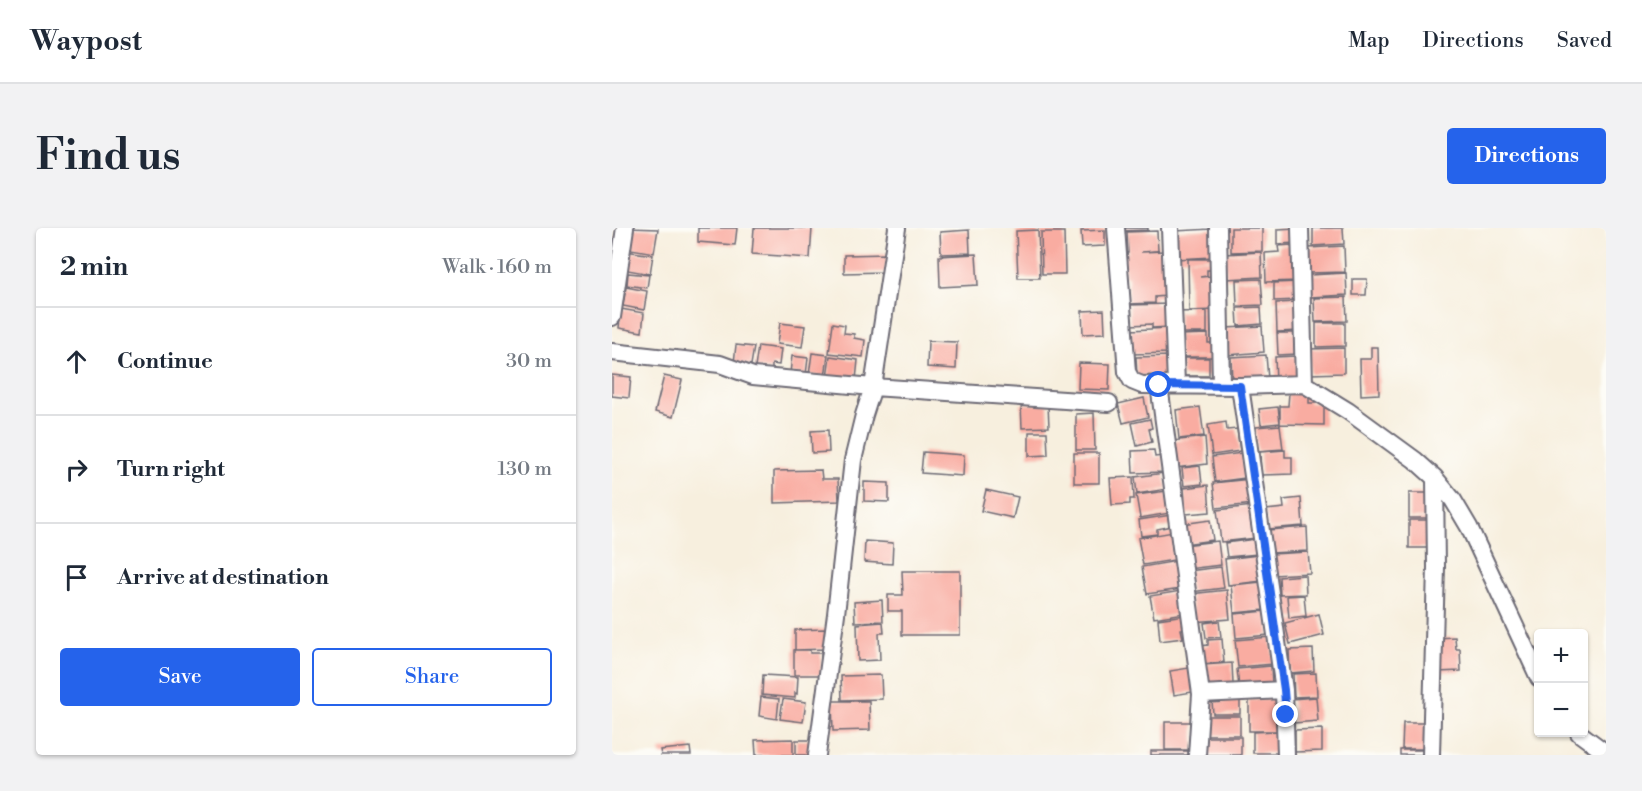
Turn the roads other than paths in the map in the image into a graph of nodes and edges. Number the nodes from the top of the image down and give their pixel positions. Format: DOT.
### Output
graph roads {
  1 [pos="625,228"];
  2 [pos="897,228"];
  3 [pos="1116,228"];
  4 [pos="1170,228"];
  5 [pos="1218,228"];
  6 [pos="1300,228"];
  7 [pos="612,316"];
  8 [pos="612,352"];
  9 [pos="1168,384"];
  10 [pos="1221,384"];
  11 [pos="1304,384"];
  12 [pos="1240,386"];
  13 [pos="873,387"];
  14 [pos="1109,404"];
  15 [pos="1435,478"];
  16 [pos="1534,667"];
  17 [pos="1284,690"];
  18 [pos="1201,694"];
  19 [pos="1585,737"];
  20 [pos="1606,753"];
  21 [pos="817,755"];
  22 [pos="1197,755"];
  23 [pos="1286,755"];
  24 [pos="1431,755"];
  1 -- 7 [label="street"];
  2 -- 13 [label="street"];
  3 -- 9 [label="street"];
  4 -- 9 [label="street"];
  5 -- 10 [label="street"];
  6 -- 11 [label="street"];
  8 -- 13 [label="street"];
  9 -- 10 [label="street"];
  9 -- 18 [label="street"];
  10 -- 12 [label="street"];
  11 -- 12 [label="street"];
  11 -- 15 [label="street"];
  12 -- 17 [label="street"];
  13 -- 14 [label="street"];
  13 -- 21 [label="street"];
  15 -- 16 [label="street"];
  15 -- 24 [label="street"];
  17 -- 18 [label="street"];
  17 -- 23 [label="street"];
  18 -- 22 [label="street"];
  19 -- 20 [label="street"];
}
